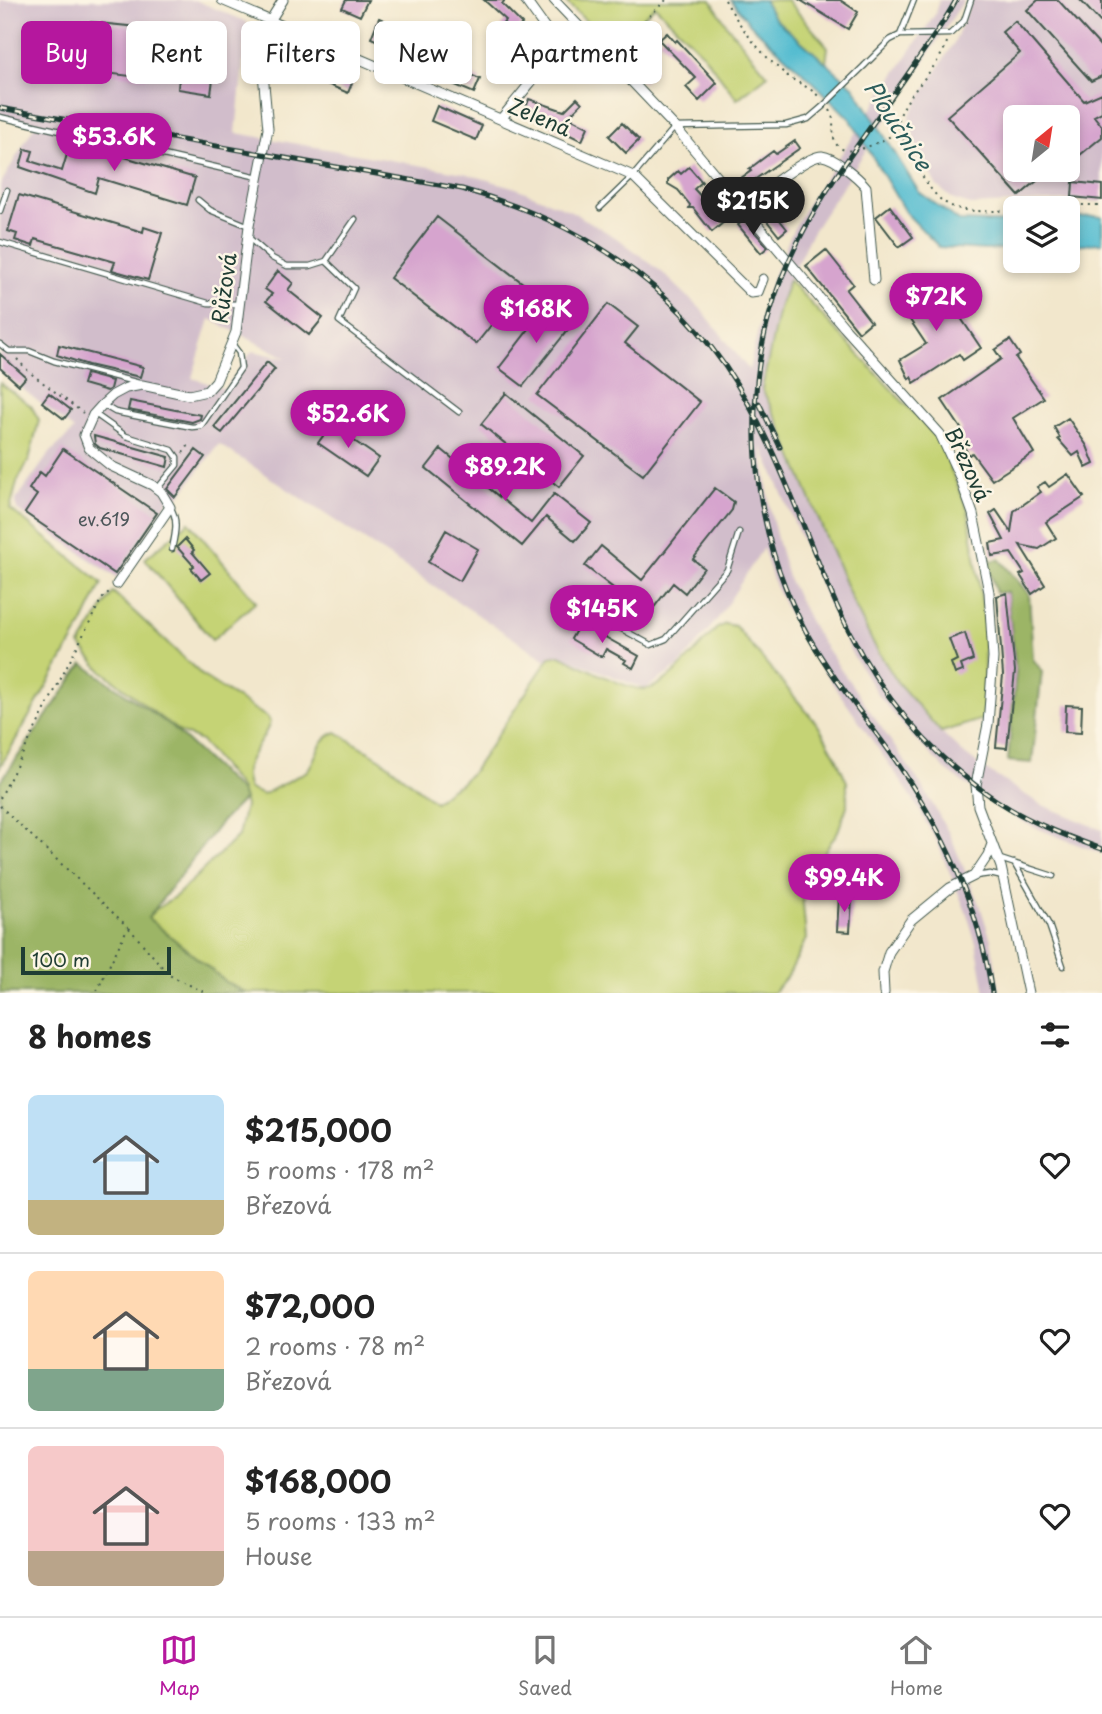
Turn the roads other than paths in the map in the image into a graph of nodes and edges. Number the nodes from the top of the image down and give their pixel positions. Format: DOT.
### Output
graph roads {
  1 [pos="222,0"];
  2 [pos="283,0"];
  3 [pos="525,0"];
  4 [pos="554,0"];
  5 [pos="914,0"];
  6 [pos="971,0"];
  7 [pos="270,21"];
  8 [pos="900,35"];
  9 [pos="360,59"];
  10 [pos="264,84"];
  11 [pos="0,117"];
  12 [pos="501,119"];
  13 [pos="676,127"];
  14 [pos="633,176"];
  15 [pos="258,177"];
  16 [pos="7,190"];
  17 [pos="198,200"];
  18 [pos="744,206"];
  19 [pos="600,208"];
  20 [pos="0,211"];
  21 [pos="355,219"];
  22 [pos="249,226"];
  23 [pos="248,237"];
  24 [pos="0,242"];
  25 [pos="326,261"];
  26 [pos="763,279"];
  27 [pos="874,280"];
  28 [pos="240,304"];
  29 [pos="232,343"];
  30 [pos="0,344"];
  31 [pos="142,385"];
  32 [pos="102,404"];
  33 [pos="459,412"];
  34 [pos="94,415"];
  35 [pos="157,489"];
  36 [pos="170,507"];
  37 [pos="738,532"];
  38 [pos="172,549"];
  39 [pos="117,584"];
  40 [pos="585,597"];
  41 [pos="992,844"];
  42 [pos="997,858"];
  43 [pos="1014,863"];
  44 [pos="1053,876"];
  45 [pos="974,877"];
  46 [pos="1003,877"];
  47 [pos="1063,966"];
  48 [pos="884,993"];
  49 [pos="1028,993"];
  1 -- 7 [label="street, Zelená"];
  2 -- 7 [label="street, Růžová"];
  3 -- 12 [label="street"];
  4 -- 13 [label="street, Březová"];
  5 -- 8 [label="lane"];
  6 -- 8 [label="lane"];
  8 -- 13 [label="lane, bridge"];
  9 -- 12 [label="street, Zelená"];
  10 -- 15 [label="street, Růžová"];
  11 -- 15 [label="lane"];
  12 -- 14 [label="street, Zelená"];
  13 -- 14 [label="lane"];
  13 -- 18 [label="street, Březová"];
  14 -- 19 [label="lane"];
  14 -- 26 [label="street, Zelená"];
  15 -- 22 [label="street, Růžová"];
  16 -- 20 [label="lane"];
  17 -- 22 [label="lane"];
  18 -- 27 [label="street"];
  18 -- 41 [label="street, Březová"];
  21 -- 25 [label="lane"];
  22 -- 23 [label="street, Růžová"];
  23 -- 25 [label="lane"];
  23 -- 28 [label="street, Růžová"];
  24 -- 28 [label="lane"];
  25 -- 33 [label="lane"];
  28 -- 29 [label="street, Růžová"];
  29 -- 31 [label="street, Růžová"];
  29 -- 32 [label="lane"];
  30 -- 31 [label="lane"];
  31 -- 32 [label="street"];
  32 -- 34 [label="street"];
  34 -- 35 [label="street"];
  34 -- 35 [label="lane"];
  35 -- 36 [label="street"];
  36 -- 38 [label="lane"];
  36 -- 39 [label="street"];
  37 -- 40 [label="lane"];
  41 -- 42 [label="street, Březová"];
  41 -- 45 [label="street"];
  42 -- 43 [label="lane"];
  42 -- 46 [label="street, Březová"];
  43 -- 44 [label="lane"];
  43 -- 47 [label="lane"];
  45 -- 46 [label="lane"];
  45 -- 48 [label="street"];
  46 -- 49 [label="street, Březová"];
}
